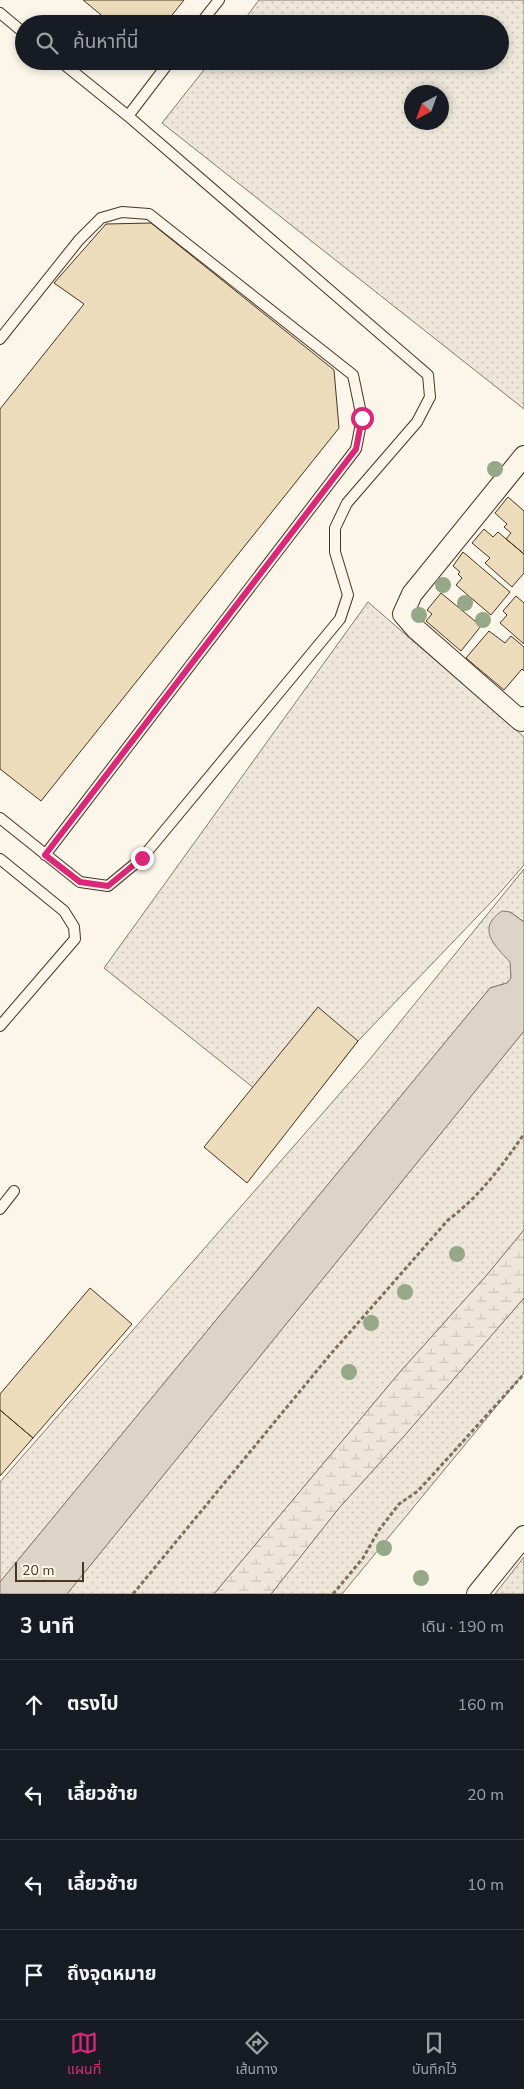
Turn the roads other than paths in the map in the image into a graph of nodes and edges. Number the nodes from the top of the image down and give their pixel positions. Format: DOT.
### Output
graph roads {
  1 [pos="219,0"];
  2 [pos="0,13"];
  3 [pos="207,15"];
  4 [pos="15,25"];
  5 [pos="71,70"];
  6 [pos="163,70"];
  7 [pos="128,116"];
  8 [pos="0,339"];
  9 [pos="524,456"];
  10 [pos="524,717"];
  11 [pos="0,818"];
  12 [pos="45,855"];
  13 [pos="0,859"];
  14 [pos="0,1026"];
  15 [pos="14,1191"];
  16 [pos="0,1209"];
  17 [pos="524,1536"];
  18 [pos="477,1594"];
  1 -- 3 [label="lane"];
  2 -- 4 [label="lane"];
  5 -- 7 [label="lane"];
  6 -- 7 [label="lane"];
  7 -- 12 [label="lane"];
  8 -- 12 [label="lane"];
  9 -- 10 [label="street"];
  11 -- 12 [label="lane"];
  13 -- 14 [label="lane"];
  15 -- 16 [label="lane"];
  17 -- 18 [label="street"];
}
